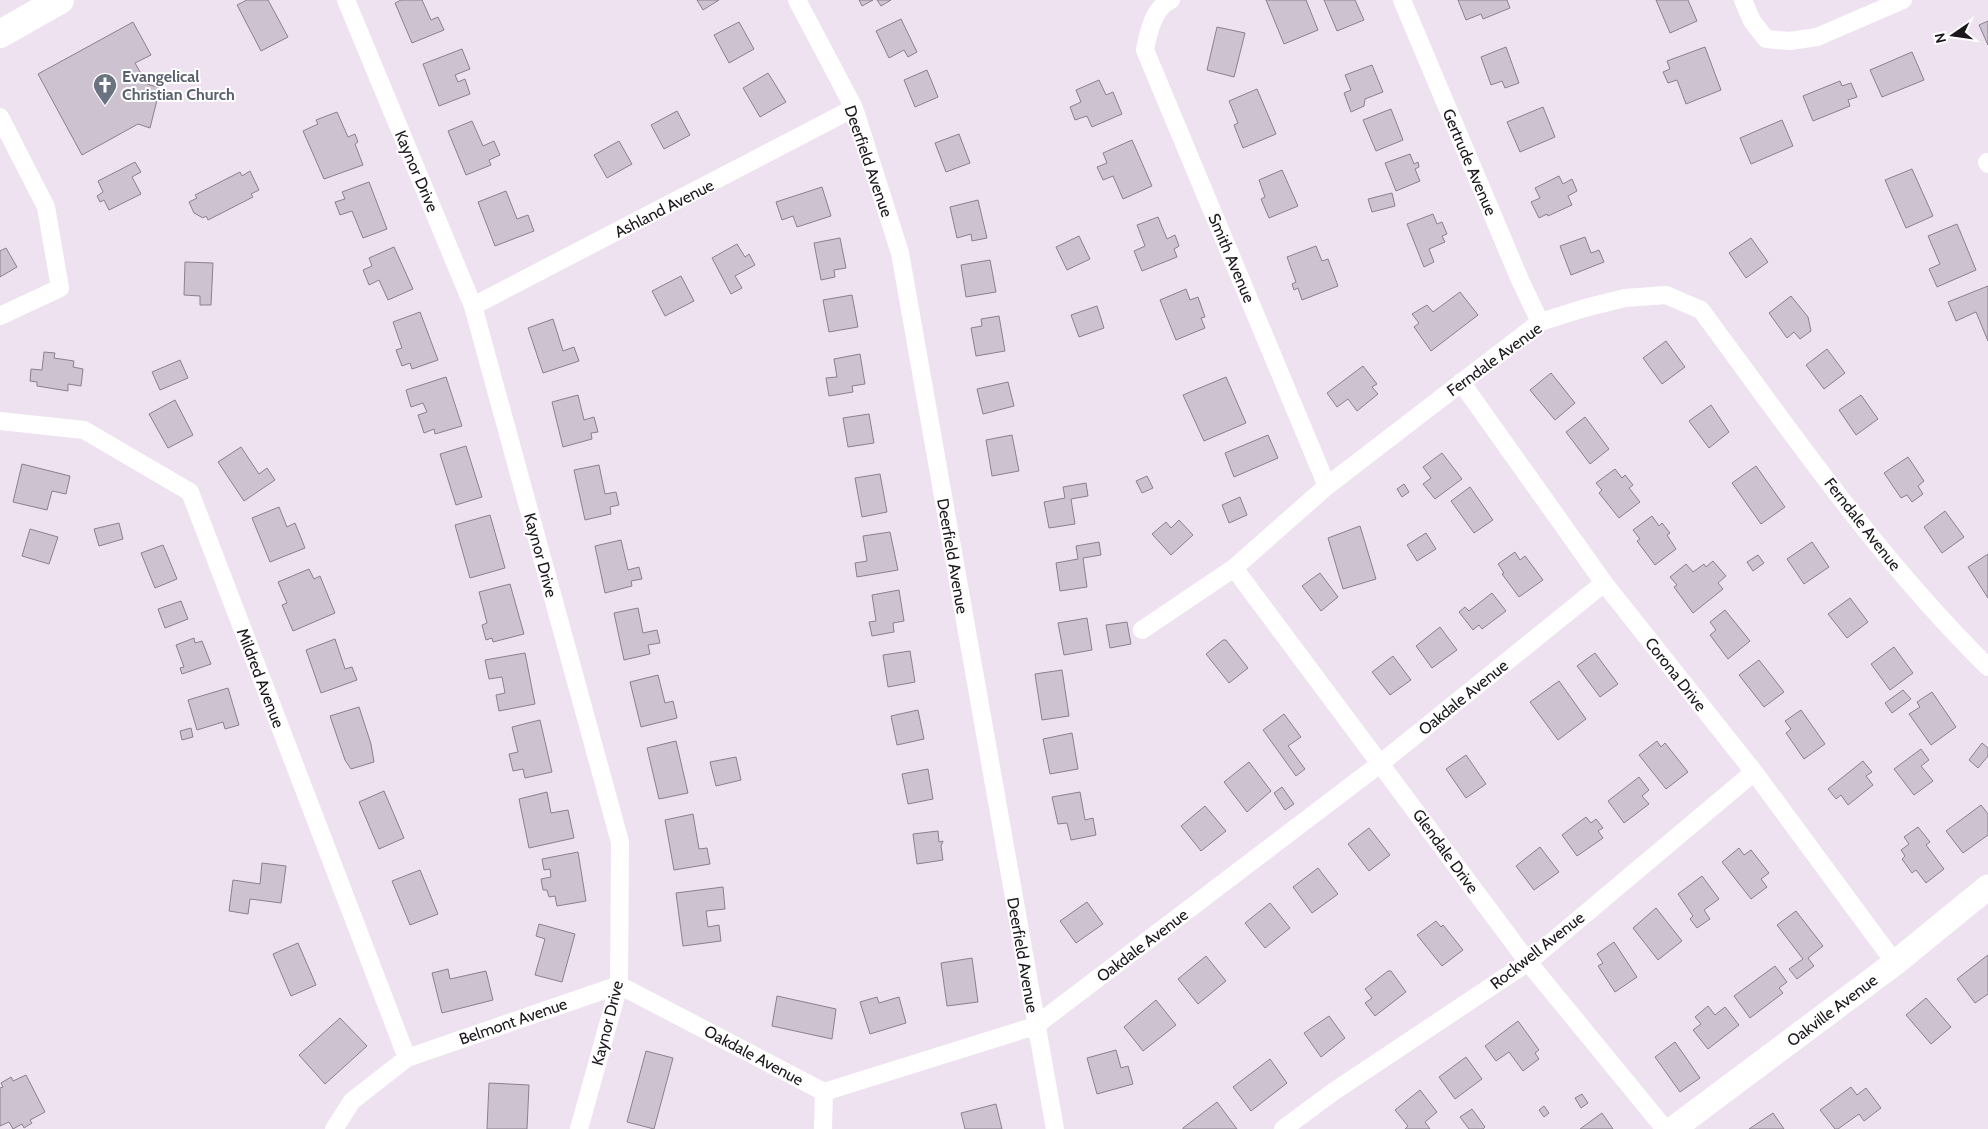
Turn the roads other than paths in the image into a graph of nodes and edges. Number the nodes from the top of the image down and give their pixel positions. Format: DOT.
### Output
graph roads {
  1 [pos="60,0"];
  2 [pos="346,0"];
  3 [pos="797,0"];
  4 [pos="1170,0"];
  5 [pos="1402,0"];
  6 [pos="1743,0"];
  7 [pos="1903,0"];
  8 [pos="0,34"];
  9 [pos="854,108"];
  10 [pos="0,117"];
  11 [pos="473,306"];
  12 [pos="0,316"];
  13 [pos="1540,322"];
  14 [pos="1462,382"];
  15 [pos="0,421"];
  16 [pos="1326,486"];
  17 [pos="1234,568"];
  18 [pos="1604,583"];
  19 [pos="1142,630"];
  20 [pos="1988,667"];
  21 [pos="1381,763"];
  22 [pos="1754,772"];
  23 [pos="1988,887"];
  24 [pos="1528,962"];
  25 [pos="1895,963"];
  26 [pos="619,985"];
  27 [pos="1035,1026"];
  28 [pos="407,1058"];
  29 [pos="824,1092"];
  30 [pos="334,1129"];
  31 [pos="579,1129"];
  32 [pos="823,1129"];
  33 [pos="1055,1129"];
  34 [pos="1283,1129"];
  35 [pos="1665,1129"];
  36 [pos="1673,1129"];
  1 -- 8 [label="main road"];
  2 -- 11 [label="street, Kaynor Drive"];
  3 -- 9 [label="street, Deerfield Avenue"];
  4 -- 16 [label="street, Smith Avenue"];
  5 -- 13 [label="street, Gertrude Avenue"];
  6 -- 7 [label="street"];
  9 -- 11 [label="street, Ashland Avenue"];
  9 -- 27 [label="street, Deerfield Avenue"];
  10 -- 12 [label="street"];
  11 -- 26 [label="street, Kaynor Drive"];
  13 -- 14 [label="street, Ferndale Avenue"];
  13 -- 20 [label="street, Ferndale Avenue"];
  14 -- 16 [label="street, Ferndale Avenue"];
  14 -- 18 [label="street, Corona Drive"];
  15 -- 28 [label="street, Mildred Avenue"];
  16 -- 17 [label="street, Ferndale Avenue"];
  17 -- 19 [label="street, Ferndale Avenue"];
  17 -- 21 [label="street, Glendale Drive"];
  18 -- 21 [label="street, Oakdale Avenue"];
  18 -- 22 [label="street, Corona Drive"];
  21 -- 24 [label="street, Glendale Drive"];
  21 -- 27 [label="street, Oakdale Avenue"];
  22 -- 24 [label="street, Rockwell Avenue"];
  22 -- 25 [label="street, Corona Drive"];
  23 -- 25 [label="street, Oakville Avenue"];
  24 -- 34 [label="street, Rockwell Avenue"];
  24 -- 35 [label="street, Glendale Drive"];
  25 -- 36 [label="street, Oakville Avenue"];
  26 -- 28 [label="street, Belmont Avenue"];
  26 -- 29 [label="street, Oakdale Avenue"];
  26 -- 31 [label="street, Kaynor Drive"];
  27 -- 29 [label="street, Oakdale Avenue"];
  27 -- 33 [label="street, Deerfield Avenue"];
  28 -- 30 [label="street, Belmont Avenue"];
  29 -- 32 [label="street"];
}
